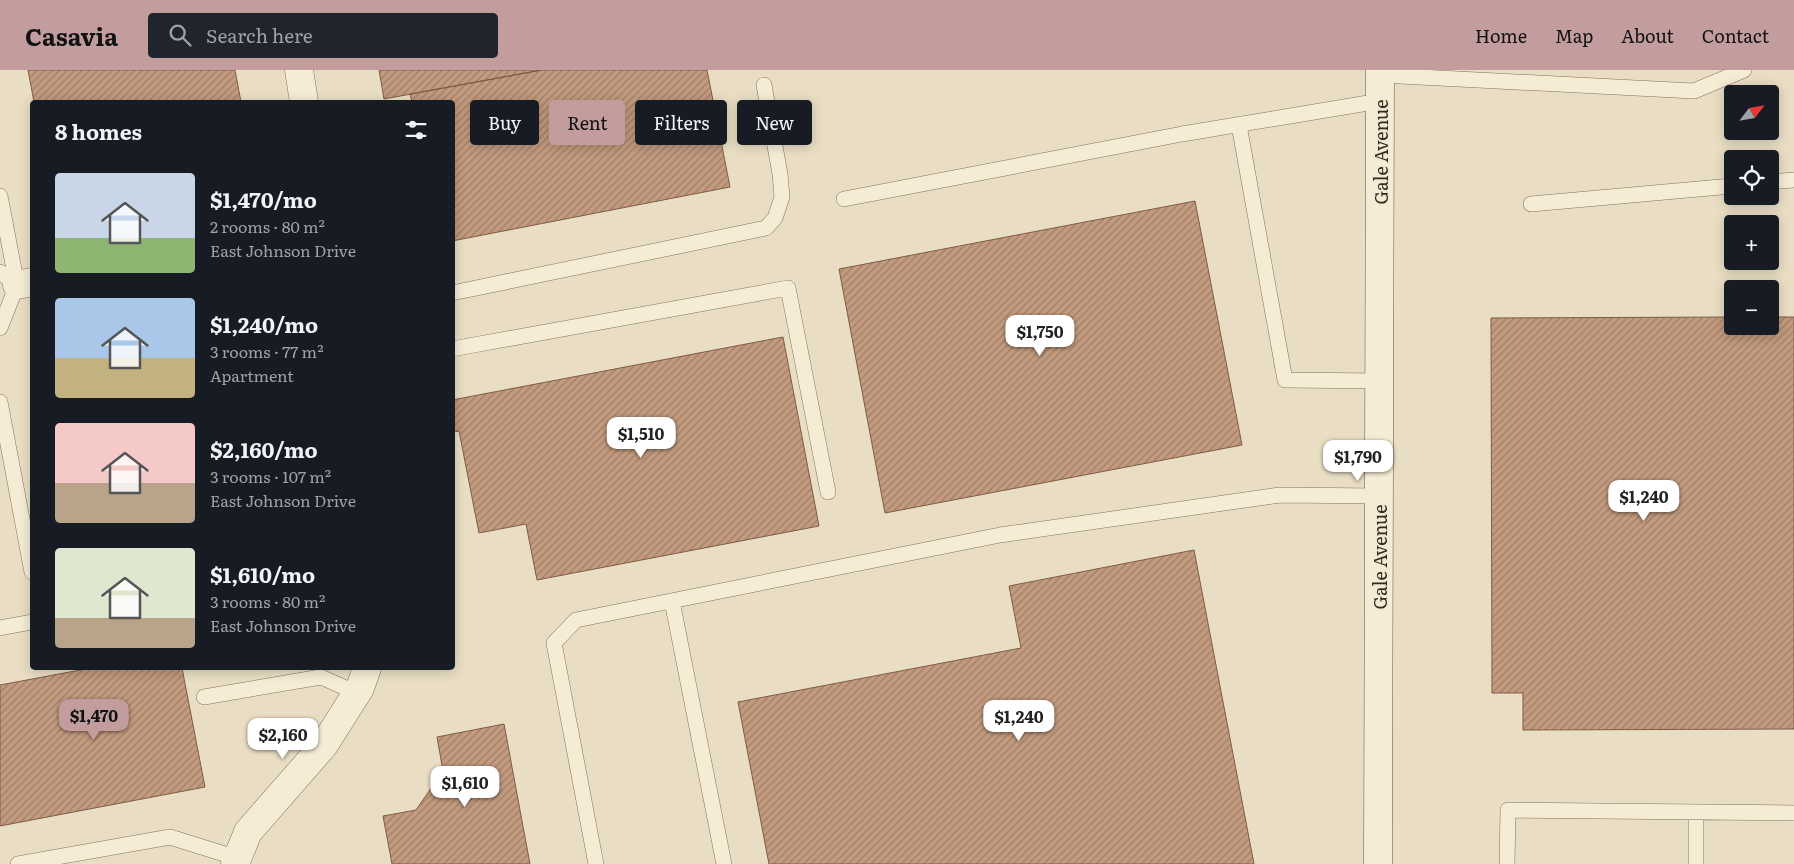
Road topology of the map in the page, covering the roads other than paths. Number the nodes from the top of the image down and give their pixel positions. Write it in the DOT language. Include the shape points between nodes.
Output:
graph roads {
  1 [pos="299,70"];
  2 [pos="1744,70"];
  3 [pos="1380,82"];
  4 [pos="764,85"];
  5 [pos="304,100"];
  6 [pos="1239,125"];
  7 [pos="1794,180"];
  8 [pos="1779,181"];
  9 [pos="1724,187"];
  10 [pos="0,196"];
  11 [pos="844,199"];
  12 [pos="1532,204"];
  13 [pos="16,280"];
  14 [pos="455,292"];
  15 [pos="0,328"];
  16 [pos="455,348"];
  17 [pos="1379,381"];
  18 [pos="0,402"];
  19 [pos="828,492"];
  20 [pos="1379,496"];
  21 [pos="30,561"];
  22 [pos="672,601"];
  23 [pos="30,622"];
  24 [pos="0,628"];
  25 [pos="367,670"];
  26 [pos="357,693"];
  27 [pos="204,698"];
  28 [pos="1696,812"];
  29 [pos="1794,813"];
  30 [pos="236,861"];
  31 [pos="18,864"];
  32 [pos="596,864"];
  33 [pos="724,864"];
  34 [pos="1378,864"];
  35 [pos="1507,864"];
  36 [pos="1696,864"];
  1 -- 5 [label="main road"];
  2 -- 3 [label="lane" via="1694,91"];
  3 -- 6 [label="lane"];
  3 -- 17 [label="main road, Gale Avenue"];
  4 -- 14 [label="lane" via="782,197 776,218 766,228"];
  6 -- 11 [label="lane"];
  6 -- 17 [label="lane" via="1285,380"];
  7 -- 8 [label="lane"];
  9 -- 12 [label="lane"];
  10 -- 13 [label="lane"];
  13 -- 15 [label="lane"];
  16 -- 19 [label="lane" via="788,288"];
  17 -- 20 [label="main road, Gale Avenue"];
  18 -- 21 [label="lane"];
  20 -- 22 [label="lane" via="1280,495 1000,535"];
  20 -- 34 [label="main road, Gale Avenue"];
  22 -- 32 [label="lane" via="576,620 554,643"];
  22 -- 33 [label="lane"];
  23 -- 24 [label="lane"];
  25 -- 26 [label="main road"];
  26 -- 27 [label="lane" via="321,677"];
  26 -- 30 [label="main road" via="324,745 248,832"];
  28 -- 29 [label="lane"];
  28 -- 35 [label="lane" via="1508,810"];
  28 -- 36 [label="lane"];
  30 -- 31 [label="lane" via="170,837"];
}
